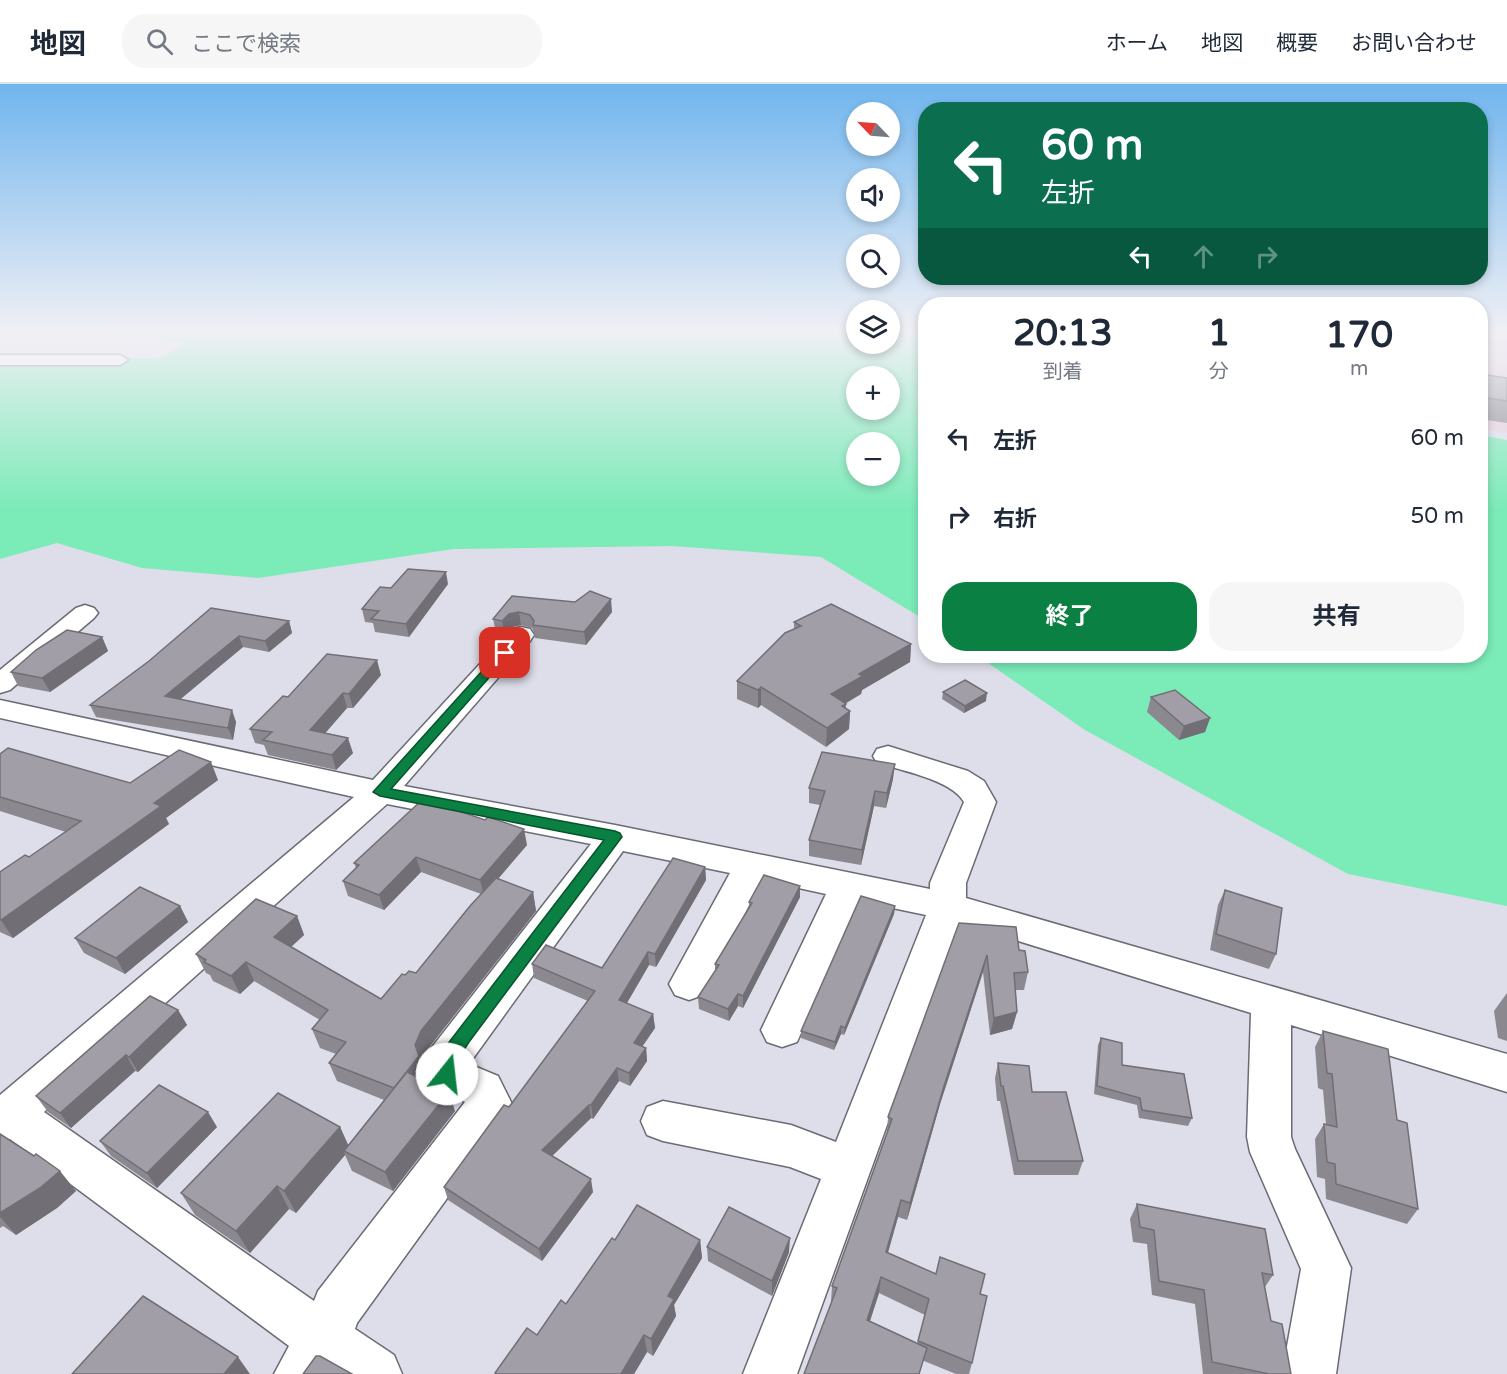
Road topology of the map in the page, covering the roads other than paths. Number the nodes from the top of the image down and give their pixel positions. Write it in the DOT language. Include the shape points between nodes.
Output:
graph roads {
  1 [pos="85,613"];
  2 [pos="521,635"];
  3 [pos="0,684"];
  4 [pos="0,709"];
  5 [pos="888,756"];
  6 [pos="380,792"];
  7 [pos="615,837"];
  8 [pos="752,866"];
  9 [pos="848,886"];
  10 [pos="948,906"];
  11 [pos="689,984"];
  12 [pos="1271,1002"];
  13 [pos="782,1030"];
  14 [pos="1507,1073"];
  15 [pos="5,1118"];
  16 [pos="663,1121"];
  17 [pos="848,1168"];
  18 [pos="313,1357"];
  19 [pos="375,1374"];
  20 [pos="770,1374"];
  21 [pos="1309,1374"];
  1 -- 3 [label="street"];
  2 -- 6 [label="street"];
  4 -- 6 [label="street"];
  5 -- 10 [label="street" via="957,778 973,789 980,802 948,883"];
  6 -- 7 [label="street"];
  6 -- 15 [label="street"];
  7 -- 8 [label="street"];
  7 -- 18 [label="street" via="444,1064 447,1074 483,1090 490,1104 336,1309"];
  8 -- 9 [label="street"];
  8 -- 11 [label="street"];
  9 -- 10 [label="street"];
  9 -- 13 [label="street"];
  10 -- 12 [label="street"];
  10 -- 17 [label="street"];
  12 -- 14 [label="street"];
  12 -- 21 [label="street" via="1269,1137 1326,1268"];
  15 -- 18 [label="street"];
  16 -- 17 [label="street" via="791,1146"];
  17 -- 20 [label="street"];
  18 -- 19 [label="street"];
}
